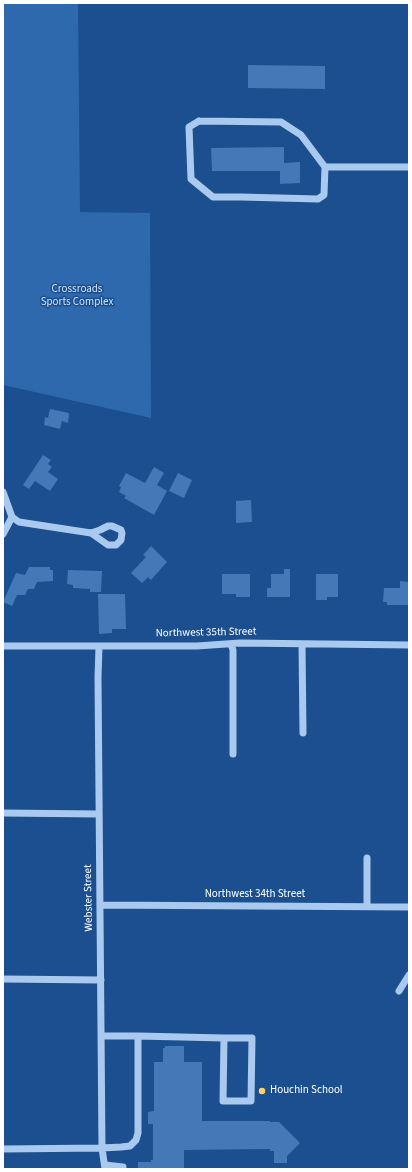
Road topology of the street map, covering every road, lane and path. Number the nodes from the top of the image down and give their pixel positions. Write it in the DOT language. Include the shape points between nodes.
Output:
graph roads {
  1 [pos="325,167"];
  2 [pos="409,167"];
  3 [pos="3,492"];
  4 [pos="12,517"];
  5 [pos="91,533"];
  6 [pos="3,534"];
  7 [pos="231,644"];
  8 [pos="302,644"];
  9 [pos="3,646"];
  10 [pos="409,646"];
  11 [pos="99,647"];
  12 [pos="303,733"];
  13 [pos="233,754"];
  14 [pos="3,813"];
  15 [pos="99,814"];
  16 [pos="367,858"];
  17 [pos="100,905"];
  18 [pos="367,906"];
  19 [pos="409,907"];
  20 [pos="409,974"];
  21 [pos="3,979"];
  22 [pos="101,980"];
  23 [pos="399,991"];
  24 [pos="101,1036"];
  25 [pos="138,1036"];
  26 [pos="224,1038"];
  27 [pos="102,1148"];
  28 [pos="3,1149"];
  29 [pos="105,1167"];
  30 [pos="123,1169"];
  1 -- 1 [label="street" via="301,135 281,122 199,121 189,127 191,179 213,197 318,199 324,195"];
  1 -- 2 [label="street"];
  3 -- 4 [label="street"];
  4 -- 5 [label="street" via="19,522"];
  4 -- 6 [label="street"];
  7 -- 8 [label="street, Northwest 35th Street"];
  7 -- 11 [label="street, Northwest 35th Street"];
  7 -- 13 [label="street"];
  8 -- 10 [label="street, Northwest 35th Street"];
  8 -- 12 [label="street"];
  9 -- 11 [label="street, Northwest 35th Street"];
  11 -- 15 [label="street, Webster Street"];
  14 -- 15 [label="street"];
  15 -- 17 [label="street, Webster Street"];
  16 -- 18 [label="street"];
  17 -- 18 [label="street, Northwest 34th Street"];
  17 -- 22 [label="street, Webster Street"];
  18 -- 19 [label="street, Northwest 34th Street"];
  20 -- 23 [label="street"];
  21 -- 22 [label="street"];
  22 -- 24 [label="street, Webster Street"];
  24 -- 25 [label="street"];
  24 -- 27 [label="street, Webster Street"];
  25 -- 26 [label="street"];
  25 -- 27 [label="street" via="136,1140 130,1146"];
  26 -- 26 [label="street" via="252,1038 251,1101 223,1100"];
  27 -- 28 [label="street"];
  27 -- 29 [label="street, Webster Street"];
  29 -- 30 [label="street" via="123,1166"];
}
